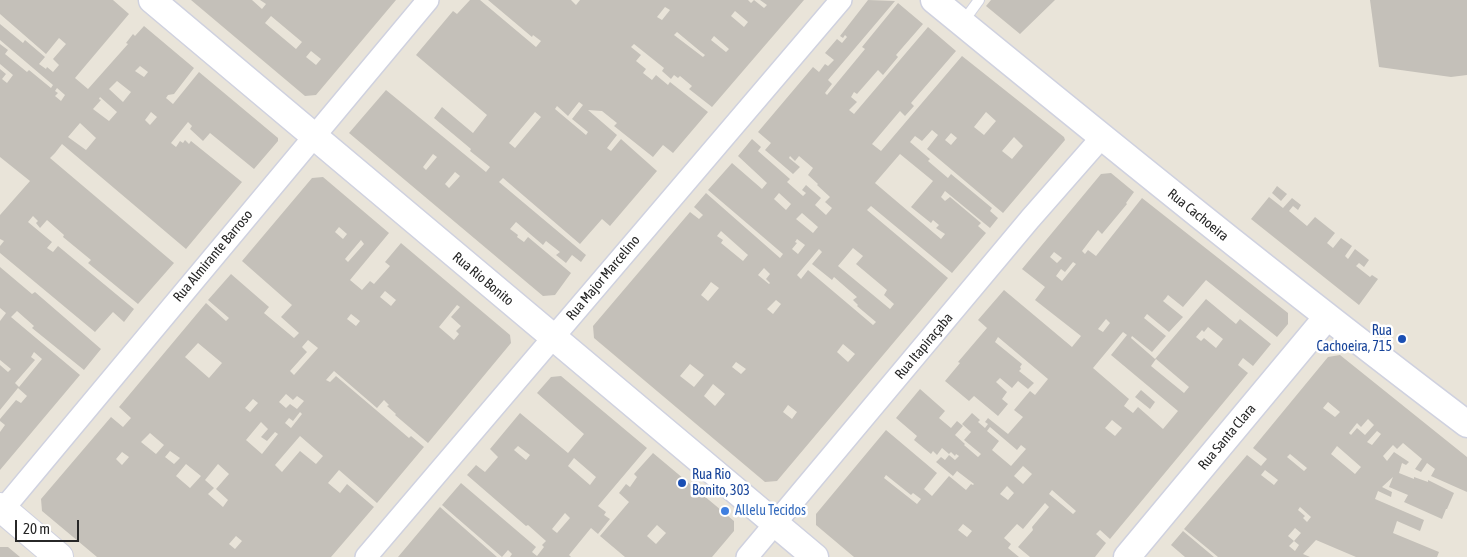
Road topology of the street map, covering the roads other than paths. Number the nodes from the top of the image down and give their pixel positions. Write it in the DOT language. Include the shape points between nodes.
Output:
graph roads {
  1 [pos="152,0"];
  2 [pos="428,0"];
  3 [pos="841,0"];
  4 [pos="934,0"];
  5 [pos="980,0"];
  6 [pos="962,23"];
  7 [pos="313,136"];
  8 [pos="1102,137"];
  9 [pos="1328,317"];
  10 [pos="552,337"];
  11 [pos="1467,424"];
  12 [pos="1,510"];
  13 [pos="775,524"];
  14 [pos="59,557"];
  15 [pos="366,557"];
  16 [pos="747,557"];
  17 [pos="815,557"];
  18 [pos="1127,557"];
  1 -- 7 [label="street, Rua Rio Bonito"];
  2 -- 7 [label="street, Rua Almirante Barroso"];
  3 -- 10 [label="street, Rua Major Marcelino"];
  4 -- 6 [label="street, Rua Cachoeira"];
  5 -- 6 [label="lane"];
  6 -- 8 [label="street, Rua Cachoeira"];
  7 -- 10 [label="street, Rua Rio Bonito"];
  7 -- 12 [label="street, Rua Almirante Barroso"];
  8 -- 9 [label="street, Rua Cachoeira"];
  8 -- 13 [label="street, Rua Itapiraçaba"];
  9 -- 11 [label="street, Rua Cachoeira"];
  9 -- 18 [label="street, Rua Santa Clara"];
  10 -- 13 [label="street, Rua Rio Bonito"];
  10 -- 15 [label="street, Rua Major Marcelino"];
  12 -- 14 [label="main road"];
  13 -- 16 [label="street, Rua Itapiraçaba"];
  13 -- 17 [label="street, Rua Rio Bonito"];
}
